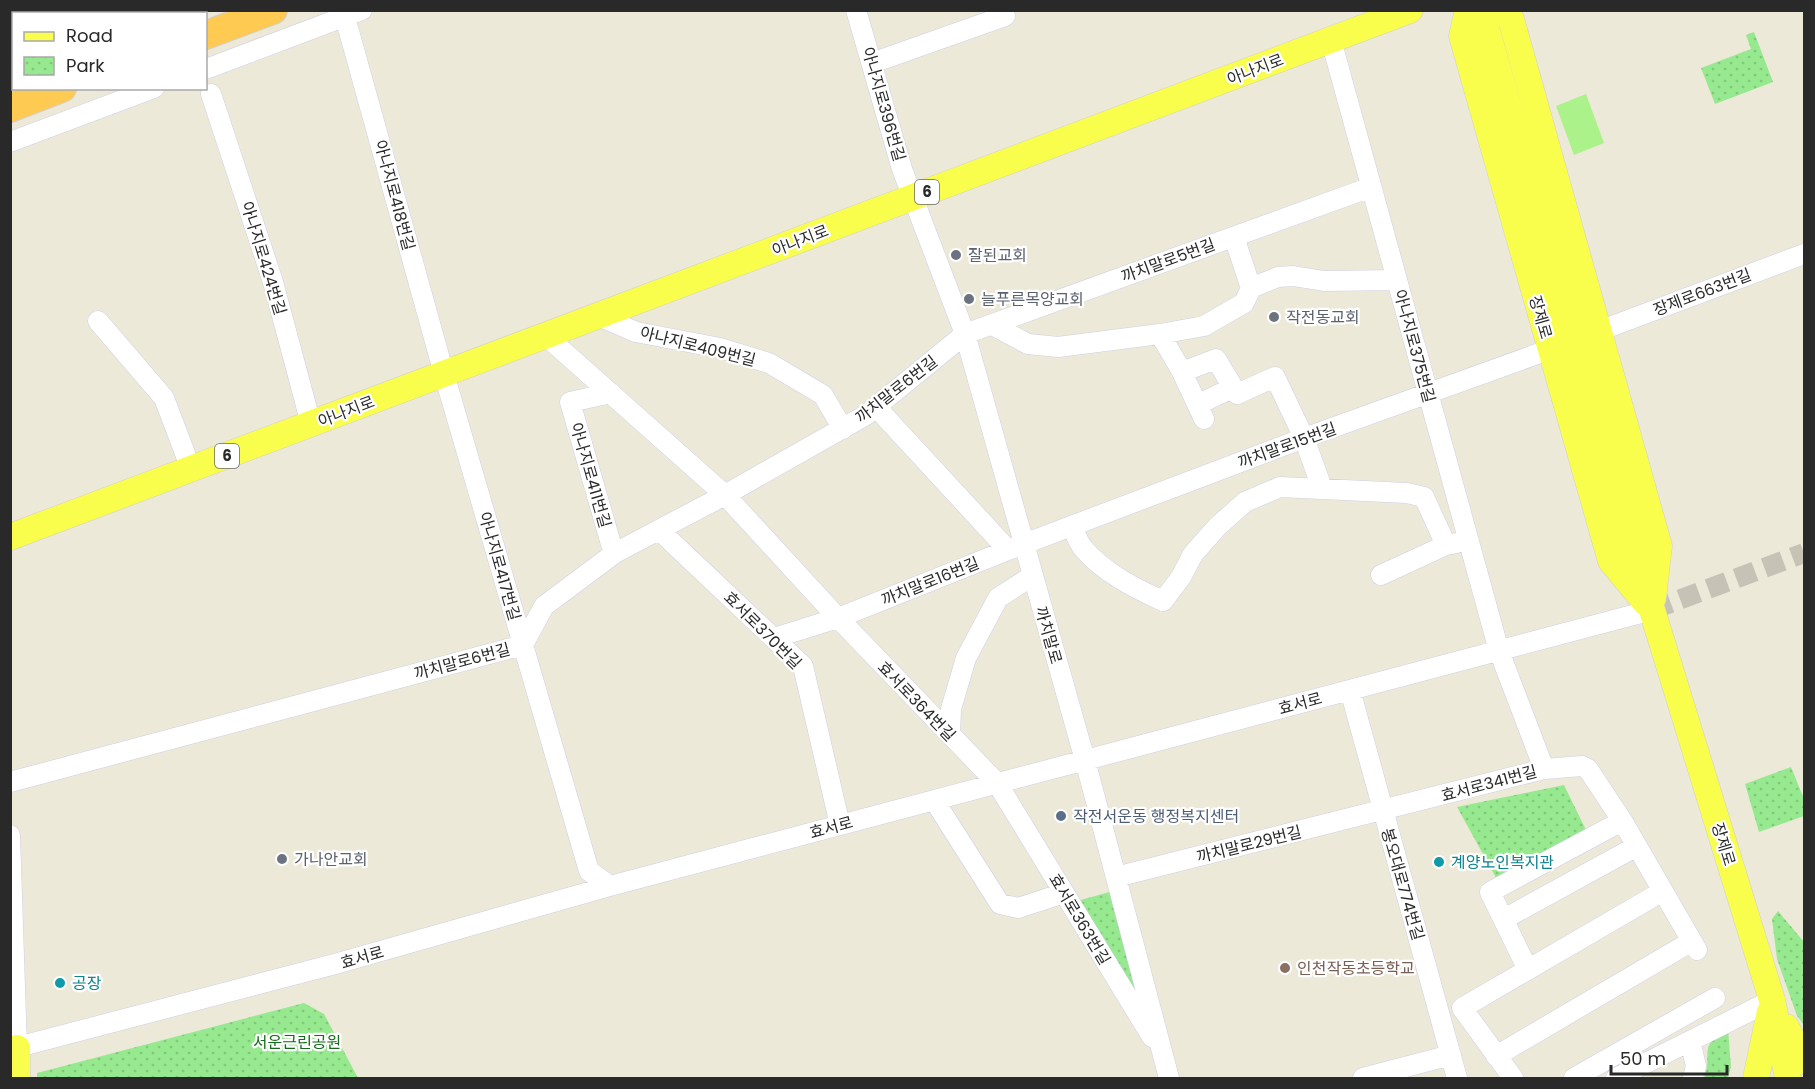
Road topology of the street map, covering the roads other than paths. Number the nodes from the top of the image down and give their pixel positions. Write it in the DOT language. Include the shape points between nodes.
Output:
graph roads {
  1 [pos="273,10"];
  2 [pos="856,10"];
  3 [pos="1410,10"];
  4 [pos="1468,10"];
  5 [pos="1481,10"];
  6 [pos="1502,10"];
  7 [pos="354,14"];
  8 [pos="1005,16"];
  9 [pos="1375,17"];
  10 [pos="207,35"];
  11 [pos="1331,40"];
  12 [pos="872,63"];
  13 [pos="207,69"];
  14 [pos="57,90"];
  15 [pos="149,90"];
  16 [pos="211,94"];
  17 [pos="10,108"];
  18 [pos="10,142"];
  19 [pos="1371,187"];
  20 [pos="914,197"];
  21 [pos="1234,237"];
  22 [pos="1804,254"];
  23 [pos="1397,280"];
  24 [pos="1251,288"];
  25 [pos="599,316"];
  26 [pos="98,321"];
  27 [pos="992,325"];
  28 [pos="1599,331"];
  29 [pos="965,334"];
  30 [pos="1160,334"];
  31 [pos="546,336"];
  32 [pos="1551,349"];
  33 [pos="1182,372"];
  34 [pos="444,374"];
  35 [pos="1232,388"];
  36 [pos="610,393"];
  37 [pos="1428,394"];
  38 [pos="876,407"];
  39 [pos="311,424"];
  40 [pos="843,429"];
  41 [pos="1304,438"];
  42 [pos="191,469"];
  43 [pos="1322,488"];
  44 [pos="725,495"];
  45 [pos="1072,526"];
  46 [pos="659,530"];
  47 [pos="10,537"];
  48 [pos="1469,540"];
  49 [pos="1446,545"];
  50 [pos="1016,547"];
  51 [pos="615,553"];
  52 [pos="1381,575"];
  53 [pos="1032,576"];
  54 [pos="1652,610"];
  55 [pos="838,618"];
  56 [pos="774,638"];
  57 [pos="523,645"];
  58 [pos="1499,651"];
  59 [pos="1350,690"];
  60 [pos="950,734"];
  61 [pos="1084,760"];
  62 [pos="1544,769"];
  63 [pos="10,782"];
  64 [pos="997,783"];
  65 [pos="933,800"];
  66 [pos="1382,810"];
  67 [pos="1622,821"];
  68 [pos="840,825"];
  69 [pos="10,835"];
  70 [pos="1637,846"];
  71 [pos="1116,877"];
  72 [pos="610,886"];
  73 [pos="1663,891"];
  74 [pos="1064,893"];
  75 [pos="1504,919"];
  76 [pos="1528,970"];
  77 [pos="1715,998"];
  78 [pos="1772,1000"];
  79 [pos="1690,1041"];
  80 [pos="14,1049"];
  81 [pos="1162,1055"];
  82 [pos="1450,1055"];
  83 [pos="1496,1056"];
  84 [pos="1804,1061"];
  85 [pos="18,1078"];
  86 [pos="1169,1078"];
  87 [pos="1363,1078"];
  88 [pos="1457,1078"];
  89 [pos="1512,1078"];
  90 [pos="1574,1078"];
  91 [pos="1616,1078"];
  92 [pos="1693,1078"];
  93 [pos="1756,1078"];
  94 [pos="1788,1078"];
  1 -- 10 [label="highway"];
  2 -- 12 [label="street, 아나지로396번길"];
  3 -- 9 [label="main road, 아나지로 / 6"];
  4 -- 32 [label="main road, 장제로" via="1462,36"];
  5 -- 54 [label="main road, 장제로"];
  6 -- 28 [label="main road, 장제로" via="1511,19"];
  7 -- 13 [label="street"];
  7 -- 34 [label="street, 아나지로418번길"];
  8 -- 12 [label="street"];
  9 -- 11 [label="main road, 아나지로 / 6"];
  11 -- 19 [label="street, 아나지로375번길"];
  11 -- 20 [label="main road, 아나지로 / 6"];
  12 -- 20 [label="street, 아나지로396번길" via="902,169"];
  14 -- 17 [label="highway"];
  15 -- 18 [label="street"];
  16 -- 39 [label="street, 아나지로424번길" via="273,282"];
  19 -- 21 [label="street, 까치말로5번길"];
  19 -- 23 [label="street, 아나지로375번길"];
  20 -- 25 [label="main road, 아나지로 / 6"];
  20 -- 29 [label="street, 까치말로"];
  21 -- 24 [label="street"];
  21 -- 27 [label="street, 까치말로5번길"];
  22 -- 28 [label="street, 장제로663번길"];
  23 -- 24 [label="street" via="1324,281 1293,276 1278,277"];
  23 -- 37 [label="street, 아나지로375번길"];
  24 -- 30 [label="street" via="1244,303 1204,326"];
  25 -- 31 [label="main road, 아나지로 / 6"];
  25 -- 40 [label="street, 아나지로409번길" via="636,332 720,348 770,363 823,395"];
  26 -- 42 [label="street" via="164,398"];
  27 -- 29 [label="street, 까치말로5번길"];
  27 -- 30 [label="street" via="1028,344 1058,347"];
  28 -- 54 [label="main road, 장제로" via="1659,546"];
  29 -- 38 [label="street, 까치말로6번길"];
  29 -- 50 [label="street, 까치말로"];
  30 -- 33 [label="street"];
  31 -- 34 [label="main road, 아나지로 / 6"];
  31 -- 36 [label="street"];
  32 -- 37 [label="street, 까치말로15번길"];
  32 -- 54 [label="main road, 장제로" via="1611,561"];
  33 -- 35 [label="street" via="1216,359"];
  33 -- 35 [label="street" via="1201,411"];
  34 -- 39 [label="main road, 아나지로 / 6"];
  34 -- 57 [label="street, 아나지로417번길"];
  35 -- 41 [label="street" via="1237,394 1275,377"];
  36 -- 44 [label="street"];
  36 -- 51 [label="street, 아나지로411번길" via="570,402"];
  37 -- 41 [label="street, 까치말로15번길"];
  37 -- 48 [label="street, 아나지로375번길"];
  38 -- 40 [label="street, 까치말로6번길"];
  38 -- 50 [label="street"];
  39 -- 42 [label="main road, 아나지로 / 6"];
  40 -- 44 [label="street, 까치말로6번길"];
  41 -- 43 [label="street"];
  41 -- 45 [label="street, 까치말로15번길"];
  42 -- 47 [label="main road, 아나지로 / 6"];
  43 -- 45 [label="street" via="1280,487 1245,502 1193,554 1163,601 1112,574 1081,547"];
  43 -- 49 [label="street" via="1424,497"];
  44 -- 46 [label="street, 까치말로6번길"];
  44 -- 55 [label="street, 효서로364번길"];
  45 -- 50 [label="street, 까치말로15번길"];
  46 -- 51 [label="street, 까치말로6번길"];
  46 -- 56 [label="street, 효서로370번길"];
  48 -- 49 [label="street"];
  48 -- 58 [label="street, 아나지로375번길"];
  49 -- 52 [label="street"];
  50 -- 53 [label="street, 까치말로"];
  50 -- 55 [label="street, 까치말로16번길"];
  51 -- 57 [label="street, 까치말로6번길" via="544,606"];
  53 -- 60 [label="street" via="998,598 966,658 951,709"];
  53 -- 61 [label="street, 까치말로"];
  54 -- 58 [label="street, 효서로"];
  54 -- 78 [label="main road, 장제로"];
  55 -- 56 [label="street, 까치말로16번길"];
  55 -- 60 [label="street, 효서로364번길"];
  56 -- 68 [label="street, 효서로370번길" via="803,666"];
  57 -- 63 [label="street, 까치말로6번길"];
  57 -- 72 [label="street, 아나지로417번길" via="589,871"];
  58 -- 59 [label="street, 효서로"];
  58 -- 62 [label="street, 효서로341번길"];
  59 -- 61 [label="street, 효서로"];
  59 -- 66 [label="street, 봉오대로774번길"];
  60 -- 64 [label="street, 효서로364번길"];
  61 -- 64 [label="street, 효서로"];
  61 -- 71 [label="street, 까치말로"];
  62 -- 66 [label="street, 효서로341번길"];
  62 -- 67 [label="street" via="1588,769"];
  64 -- 65 [label="street, 효서로"];
  64 -- 74 [label="street, 효서로363번길"];
  65 -- 68 [label="street, 효서로"];
  65 -- 74 [label="street" via="1000,904 1018,908"];
  66 -- 71 [label="street, 까치말로29번길"];
  66 -- 82 [label="street, 봉오대로774번길"];
  67 -- 70 [label="street"];
  67 -- 75 [label="street" via="1490,892"];
  68 -- 72 [label="street, 효서로"];
  69 -- 80 [label="street"];
  70 -- 73 [label="street"];
  70 -- 75 [label="street"];
  71 -- 81 [label="street, 까치말로"];
  72 -- 80 [label="street, 효서로"];
  73 -- 76 [label="street"];
  73 -- 83 [label="street" via="1695,946"];
  74 -- 81 [label="street, 효서로363번길"];
  75 -- 76 [label="street"];
  76 -- 83 [label="street" via="1462,1008"];
  77 -- 90 [label="street"];
  78 -- 79 [label="street"];
  78 -- 84 [label="main road"];
  78 -- 93 [label="main road"];
  78 -- 94 [label="main road, 장제로"];
  79 -- 91 [label="street"];
  79 -- 92 [label="street" via="1696,1066"];
  80 -- 85 [label="main road"];
  81 -- 86 [label="street, 까치말로"];
  82 -- 87 [label="street"];
  82 -- 88 [label="street, 봉오대로774번길"];
  83 -- 89 [label="street"];
}
